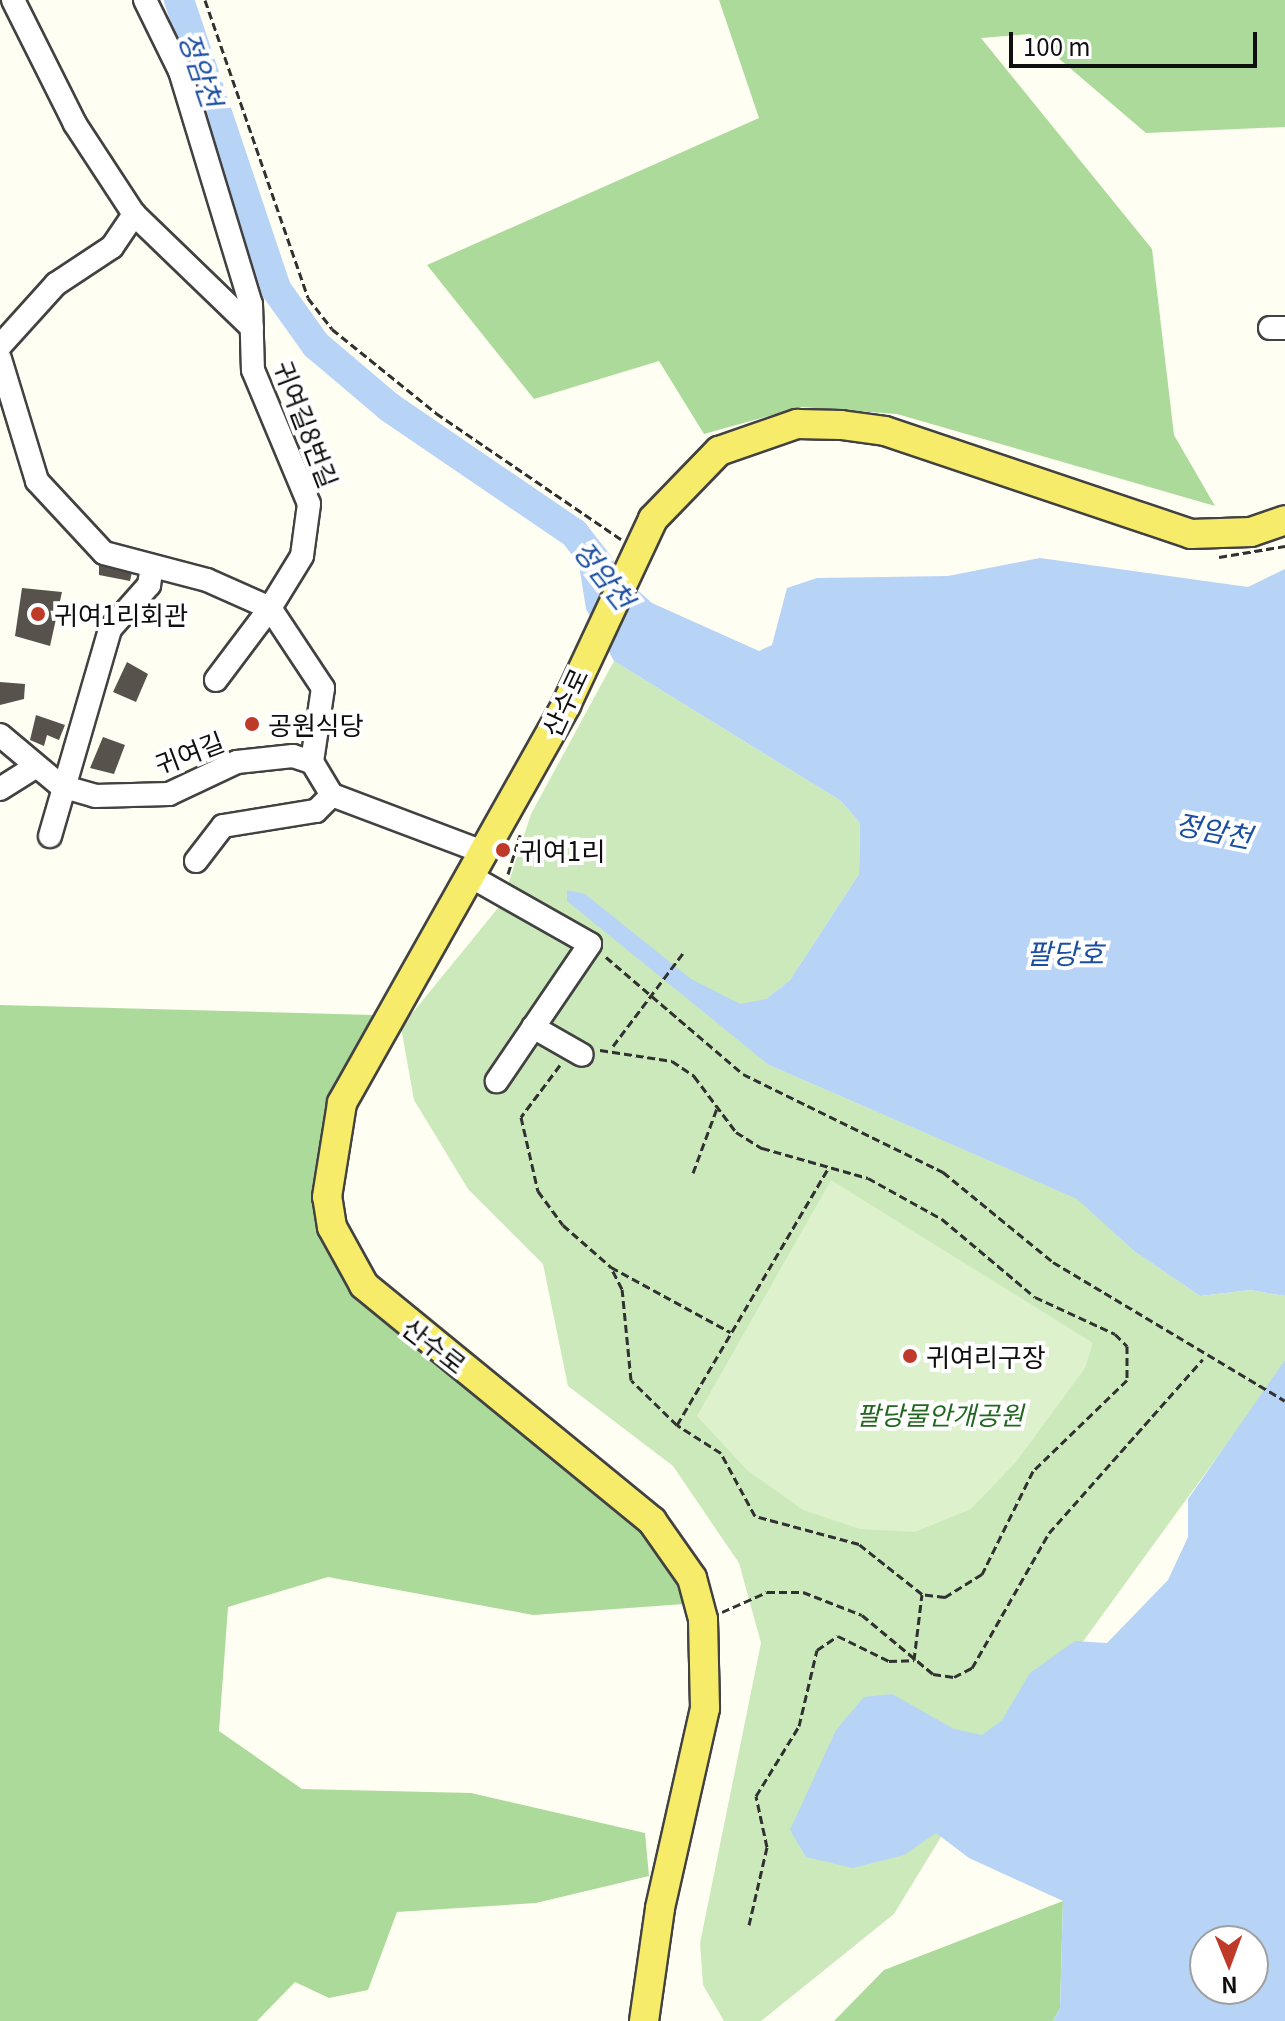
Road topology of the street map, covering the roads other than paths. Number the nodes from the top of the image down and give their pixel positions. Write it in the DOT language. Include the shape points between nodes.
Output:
graph roads {
  1 [pos="13,0"];
  2 [pos="145,0"];
  3 [pos="134,214"];
  4 [pos="252,328"];
  5 [pos="0,346"];
  6 [pos="0,359"];
  7 [pos="1285,520"];
  8 [pos="152,567"];
  9 [pos="270,608"];
  10 [pos="216,680"];
  11 [pos="0,735"];
  12 [pos="312,762"];
  13 [pos="35,767"];
  14 [pos="61,786"];
  15 [pos="0,789"];
  16 [pos="332,795"];
  17 [pos="50,836"];
  18 [pos="196,861"];
  19 [pos="477,864"];
  20 [pos="533,1027"];
  21 [pos="582,1055"];
  22 [pos="497,1081"];
  23 [pos="644,2021"];
  1 -- 3 [label="street" via="75,124"];
  2 -- 4 [label="street, 귀여길8번길" via="180,71"];
  3 -- 4 [label="street"];
  3 -- 5 [label="street" via="112,247 56,284"];
  4 -- 9 [label="street, 귀여길8번길" via="253,370 309,504 302,556"];
  6 -- 8 [label="street" via="37,481 104,553"];
  7 -- 19 [label="main road, 산수로" via="1251,532 1191,534 885,431 797,424 719,451 670,496 587,651 566,705"];
  8 -- 9 [label="street" via="207,580"];
  8 -- 14 [label="street" via="149,585 110,629"];
  9 -- 10 [label="street, 귀여길8번길"];
  9 -- 12 [label="street" via="323,688 321,744"];
  11 -- 13 [label="street, 귀여길"];
  12 -- 14 [label="street, 귀여길" via="268,755 169,794 136,798"];
  12 -- 16 [label="street"];
  13 -- 14 [label="street, 귀여길"];
  13 -- 15 [label="street"];
  14 -- 17 [label="street"];
  16 -- 18 [label="street" via="316,811 223,826"];
  16 -- 19 [label="street"];
  19 -- 20 [label="street" via="590,944"];
  19 -- 23 [label="main road, 산수로" via="342,1103 327,1166 332,1227 346,1260 382,1302 652,1521 692,1578 703,1619 705,1708 660,1908"];
  20 -- 21 [label="street"];
  20 -- 22 [label="street"];
}
